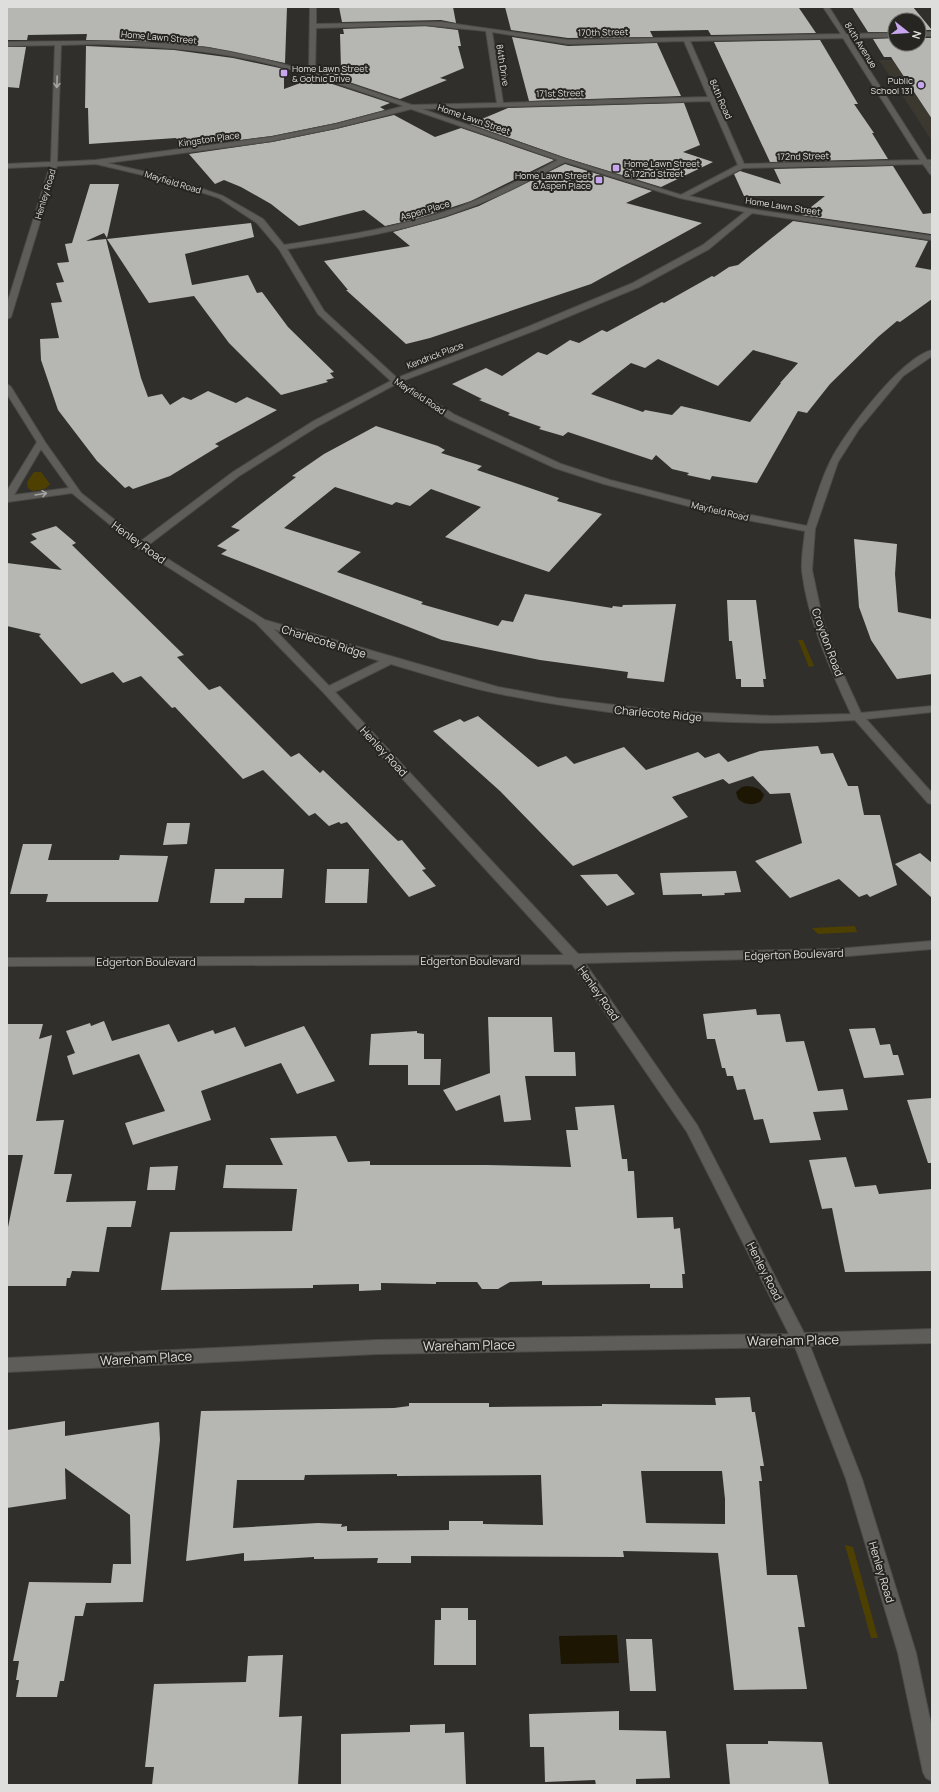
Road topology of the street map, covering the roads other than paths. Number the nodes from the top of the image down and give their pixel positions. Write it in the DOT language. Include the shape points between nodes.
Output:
graph roads {
  1 [pos="313,7"];
  2 [pos="826,7"];
  3 [pos="313,26"];
  4 [pos="489,30"];
  5 [pos="887,35"];
  6 [pos="844,36"];
  7 [pos="686,39"];
  8 [pos="58,43"];
  9 [pos="7,44"];
  10 [pos="312,74"];
  11 [pos="711,98"];
  12 [pos="500,104"];
  13 [pos="409,106"];
  14 [pos="564,160"];
  15 [pos="96,162"];
  16 [pos="928,162"];
  17 [pos="54,163"];
  18 [pos="7,166"];
  19 [pos="742,166"];
  20 [pos="932,173"];
  21 [pos="682,197"];
  22 [pos="751,211"];
  23 [pos="932,238"];
  24 [pos="282,248"];
  25 [pos="7,317"];
  26 [pos="932,352"];
  27 [pos="396,381"];
  28 [pos="7,387"];
  29 [pos="41,442"];
  30 [pos="74,490"];
  31 [pos="7,499"];
  32 [pos="810,529"];
  33 [pos="141,546"];
  34 [pos="260,621"];
  35 [pos="389,661"];
  36 [pos="328,691"];
  37 [pos="932,709"];
  38 [pos="858,716"];
  39 [pos="932,800"];
  40 [pos="932,945"];
  41 [pos="575,959"];
  42 [pos="7,962"];
  43 [pos="932,1336"];
  44 [pos="800,1340"];
  45 [pos="7,1365"];
  46 [pos="932,1772"];
  1 -- 3 [label="street"];
  2 -- 6 [label="street, 84th Avenue"];
  3 -- 4 [label="street, 170th Street" via="440,24"];
  3 -- 10 [label="street"];
  4 -- 7 [label="street, 170th Street" via="568,42"];
  4 -- 12 [label="street, 84th Drive"];
  5 -- 6 [label="street, 170th Street"];
  6 -- 7 [label="street, 170th Street"];
  6 -- 16 [label="street, 84th Avenue"];
  7 -- 11 [label="street, 84th Road"];
  8 -- 9 [label="street, Home Lawn Street"];
  8 -- 10 [label="street, Home Lawn Street" via="124,43 186,48 253,58"];
  8 -- 17 [label="street, Henley Road, one-way"];
  10 -- 13 [label="street, Home Lawn Street"];
  11 -- 12 [label="street, 171st Street"];
  11 -- 19 [label="street, 84th Road"];
  12 -- 13 [label="street, 171st Street"];
  13 -- 14 [label="street, Home Lawn Street"];
  13 -- 15 [label="street, Kingston Place" via="272,140"];
  14 -- 21 [label="street, Home Lawn Street"];
  14 -- 24 [label="street, Aspen Place" via="504,190 449,213 374,234"];
  15 -- 17 [label="street, Kingston Place"];
  15 -- 24 [label="street, Mayfield Road" via="166,178 221,197 260,221"];
  16 -- 19 [label="street, 172nd Street"];
  16 -- 20 [label="street, 84th Avenue"];
  17 -- 18 [label="street, Kingston Place"];
  17 -- 25 [label="street, Henley Road"];
  19 -- 21 [label="street, 172nd Street"];
  21 -- 22 [label="street, Home Lawn Street"];
  22 -- 23 [label="street, Home Lawn Street"];
  22 -- 27 [label="street, Kendrick Place" via="706,247 636,285"];
  24 -- 27 [label="street, Mayfield Road" via="321,312"];
  26 -- 32 [label="street, Croydon Road" via="900,374 855,428 834,462"];
  27 -- 32 [label="street, Mayfield Road" via="452,417 558,466 607,482 729,514"];
  27 -- 33 [label="street, Kendrick Place" via="315,424 236,474"];
  28 -- 29 [label="street, Henley Road"];
  29 -- 30 [label="street, Henley Road"];
  29 -- 31 [label="street"];
  31 -- 30 [label="street, one-way"];
  30 -- 33 [label="street, Henley Road"];
  32 -- 38 [label="street, Croydon Road" via="807,570 817,617 833,663"];
  33 -- 34 [label="street, Henley Road"];
  34 -- 35 [label="street, Charlecote Ridge"];
  34 -- 36 [label="street, Henley Road"];
  35 -- 36 [label="street, Charlecote Ridge"];
  35 -- 38 [label="street, Charlecote Ridge" via="505,692 636,713 752,719"];
  36 -- 41 [label="street, Henley Road"];
  37 -- 38 [label="street, Charlecote Ridge"];
  38 -- 39 [label="street, Croydon Road"];
  40 -- 41 [label="street, Edgerton Boulevard" via="836,953"];
  41 -- 42 [label="street, Edgerton Boulevard"];
  41 -- 44 [label="street, Henley Road" via="692,1128"];
  43 -- 44 [label="street, Wareham Place"];
  44 -- 45 [label="street, Wareham Place" via="377,1347"];
  44 -- 46 [label="street, Henley Road" via="854,1479 907,1653"];
}
